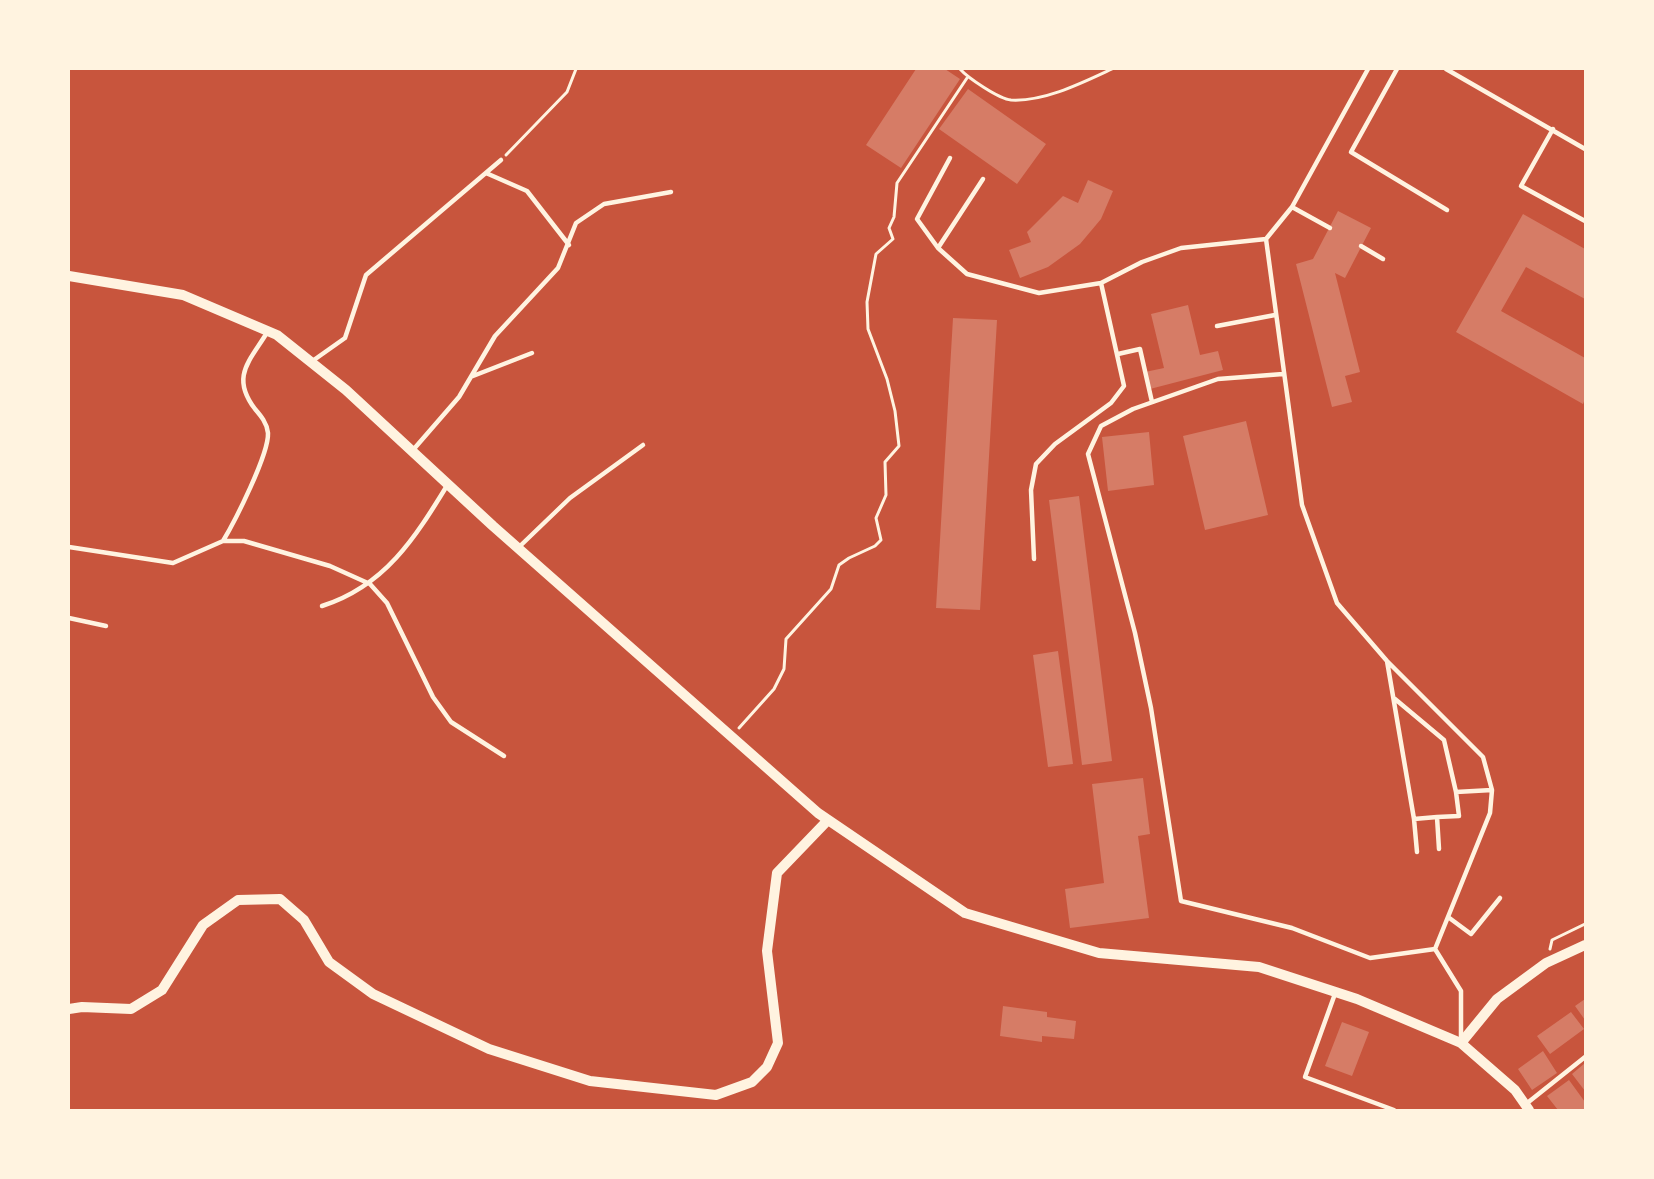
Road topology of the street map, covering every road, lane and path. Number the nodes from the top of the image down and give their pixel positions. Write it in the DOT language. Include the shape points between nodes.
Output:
graph roads {
  1 [pos="576,69"];
  2 [pos="960,69"];
  3 [pos="1112,69"];
  4 [pos="1368,69"];
  5 [pos="1397,69"];
  6 [pos="1446,69"];
  7 [pos="968,78"];
  8 [pos="1553,129"];
  9 [pos="1585,149"];
  10 [pos="950,158"];
  11 [pos="501,160"];
  12 [pos="486,173"];
  13 [pos="984,179"];
  14 [pos="671,192"];
  15 [pos="1292,207"];
  16 [pos="1447,210"];
  17 [pos="1585,221"];
  18 [pos="1330,228"];
  19 [pos="1266,239"];
  20 [pos="569,245"];
  21 [pos="1361,246"];
  22 [pos="938,248"];
  23 [pos="1383,259"];
  24 [pos="69,276"];
  25 [pos="1101,283"];
  26 [pos="1275,315"];
  27 [pos="1216,326"];
  28 [pos="268,331"];
  29 [pos="532,353"];
  30 [pos="1118,354"];
  31 [pos="311,362"];
  32 [pos="1283,374"];
  33 [pos="472,376"];
  34 [pos="1152,402"];
  35 [pos="643,445"];
  36 [pos="412,451"];
  37 [pos="448,484"];
  38 [pos="223,541"];
  39 [pos="69,547"];
  40 [pos="518,548"];
  41 [pos="1034,559"];
  42 [pos="370,584"];
  43 [pos="322,606"];
  44 [pos="69,618"];
  45 [pos="106,626"];
  46 [pos="1387,661"];
  47 [pos="1395,698"];
  48 [pos="731,737"];
  49 [pos="504,756"];
  50 [pos="1492,790"];
  51 [pos="1456,792"];
  52 [pos="1437,817"];
  53 [pos="1414,819"];
  54 [pos="827,820"];
  55 [pos="1439,849"];
  56 [pos="1417,852"];
  57 [pos="1500,898"];
  58 [pos="1448,917"];
  59 [pos="1585,924"];
  60 [pos="1585,945"];
  61 [pos="1435,949"];
  62 [pos="1546,963"];
  63 [pos="1336,992"];
  64 [pos="69,1009"];
  65 [pos="1461,1042"];
  66 [pos="1585,1057"];
  67 [pos="1527,1107"];
  68 [pos="1394,1110"];
  1 -- 11 [label="path" via="567,93"];
  2 -- 7 [label="path"];
  3 -- 7 [label="path" via="1067,90 1009,100"];
  4 -- 15 [label="lane"];
  5 -- 16 [label="lane" via="1351,152"];
  6 -- 8 [label="lane"];
  7 -- 48 [label="path" via="897,183 889,228 893,239 876,254 869,289 868,329 887,379 899,446 885,462 886,495 876,518 880,540 839,565 831,589 786,639 784,669 774,689"];
  8 -- 9 [label="lane"];
  8 -- 17 [label="lane" via="1521,186"];
  10 -- 22 [label="lane" via="917,219"];
  11 -- 12 [label="lane"];
  12 -- 20 [label="lane" via="527,191"];
  12 -- 31 [label="lane" via="366,275 345,338"];
  13 -- 22 [label="lane"];
  14 -- 20 [label="lane" via="604,204 576,223"];
  15 -- 18 [label="lane"];
  15 -- 19 [label="lane"];
  19 -- 25 [label="lane" via="1181,248"];
  19 -- 26 [label="lane"];
  20 -- 33 [label="lane" via="558,268 495,336"];
  21 -- 23 [label="lane"];
  22 -- 25 [label="lane" via="967,274 1039,293"];
  24 -- 28 [label="street" via="183,295"];
  25 -- 30 [label="lane"];
  26 -- 27 [label="lane"];
  26 -- 32 [label="lane"];
  28 -- 31 [label="street"];
  28 -- 38 [label="lane" via="244,371 242,385 246,397 265,421 266,448"];
  29 -- 33 [label="lane"];
  30 -- 34 [label="lane" via="1140,349"];
  30 -- 41 [label="lane" via="1124,386 1111,403 1055,444 1036,464 1031,490"];
  31 -- 36 [label="street"];
  32 -- 34 [label="lane" via="1218,379"];
  32 -- 46 [label="lane" via="1302,505 1337,603"];
  33 -- 36 [label="lane"];
  34 -- 61 [label="lane" via="1101,426 1088,454 1151,708 1181,901 1292,928 1370,957"];
  35 -- 40 [label="lane" via="570,498"];
  36 -- 37 [label="street"];
  37 -- 40 [label="street"];
  37 -- 42 [label="lane" via="411,540"];
  38 -- 39 [label="lane" via="173,563"];
  38 -- 42 [label="lane" via="244,541 330,566"];
  40 -- 48 [label="street"];
  42 -- 43 [label="lane"];
  42 -- 49 [label="lane" via="387,603 433,697 451,722"];
  44 -- 45 [label="lane"];
  46 -- 47 [label="lane"];
  46 -- 50 [label="lane" via="1483,757"];
  47 -- 51 [label="lane" via="1444,740"];
  47 -- 53 [label="lane"];
  48 -- 54 [label="street"];
  50 -- 51 [label="lane"];
  50 -- 58 [label="lane" via="1490,813"];
  51 -- 52 [label="lane" via="1459,816"];
  52 -- 53 [label="lane"];
  52 -- 55 [label="lane"];
  53 -- 56 [label="lane"];
  54 -- 63 [label="street" via="965,913 1099,953 1259,967"];
  54 -- 64 [label="street" via="777,873 766,951 778,1043 767,1067 752,1082 717,1095 590,1081 489,1049 373,994 329,963 304,920 280,899 238,900 203,925 162,990 131,1009"];
  57 -- 58 [label="lane" via="1471,934"];
  58 -- 61 [label="lane"];
  59 -- 62 [label="path" via="1552,940"];
  60 -- 62 [label="street"];
  61 -- 65 [label="lane" via="1461,991"];
  62 -- 65 [label="street" via="1497,999"];
  63 -- 65 [label="street"];
  63 -- 68 [label="lane" via="1305,1077"];
  65 -- 67 [label="street" via="1515,1090"];
  66 -- 67 [label="lane"];
}
